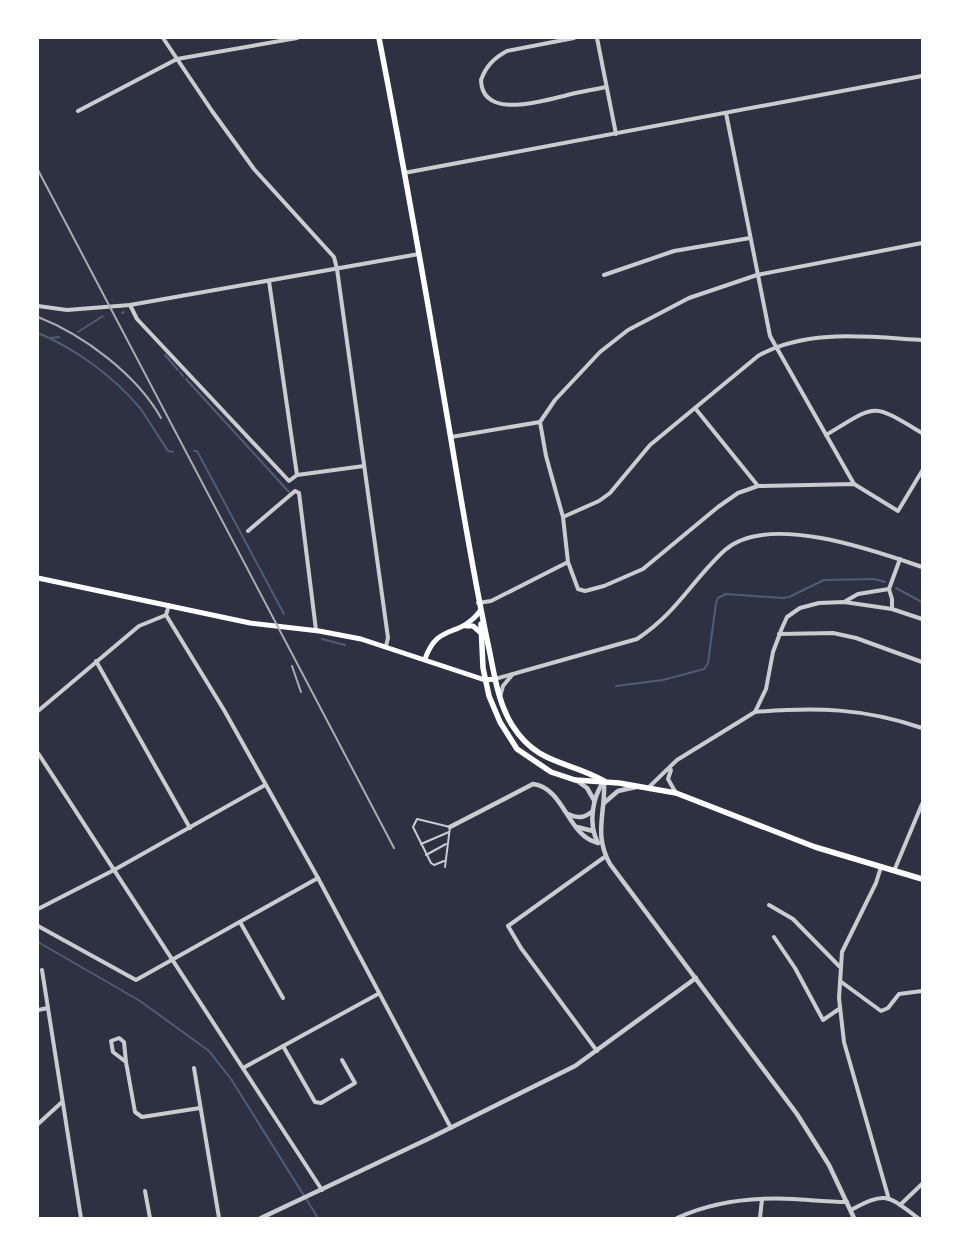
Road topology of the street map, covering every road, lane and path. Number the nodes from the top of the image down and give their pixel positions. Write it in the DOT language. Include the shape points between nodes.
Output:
graph roads {
  1 [pos="163,38"];
  2 [pos="297,38"];
  3 [pos="379,38"];
  4 [pos="574,38"];
  5 [pos="597,38"];
  6 [pos="281,39"];
  7 [pos="177,59"];
  8 [pos="922,76"];
  9 [pos="606,87"];
  10 [pos="78,111"];
  11 [pos="726,113"];
  12 [pos="616,134"];
  13 [pos="404,173"];
  14 [pos="750,238"];
  15 [pos="922,242"];
  16 [pos="419,254"];
  17 [pos="337,268"];
  18 [pos="757,275"];
  19 [pos="604,276"];
  20 [pos="269,281"];
  21 [pos="130,305"];
  22 [pos="38,306"];
  23 [pos="922,340"];
  24 [pos="774,347"];
  25 [pos="695,408"];
  26 [pos="540,422"];
  27 [pos="922,433"];
  28 [pos="826,435"];
  29 [pos="451,437"];
  30 [pos="364,466"];
  31 [pos="922,471"];
  32 [pos="297,475"];
  33 [pos="854,484"];
  34 [pos="758,486"];
  35 [pos="563,517"];
  36 [pos="248,531"];
  37 [pos="900,559"];
  38 [pos="568,562"];
  39 [pos="922,567"];
  40 [pos="38,578"];
  41 [pos="889,589"];
  42 [pos="844,602"];
  43 [pos="478,603"];
  44 [pos="170,604"];
  45 [pos="892,609"];
  46 [pos="480,611"];
  47 [pos="166,615"];
  48 [pos="922,619"];
  49 [pos="482,621"];
  50 [pos="466,626"];
  51 [pos="316,630"];
  52 [pos="480,633"];
  53 [pos="779,634"];
  54 [pos="386,646"];
  55 [pos="426,659"];
  56 [pos="96,661"];
  57 [pos="922,662"];
  58 [pos="512,675"];
  59 [pos="495,679"];
  60 [pos="485,680"];
  61 [pos="500,699"];
  62 [pos="38,711"];
  63 [pos="755,712"];
  64 [pos="922,728"];
  65 [pos="38,753"];
  66 [pos="671,767"];
  67 [pos="575,780"];
  68 [pos="604,781"];
  69 [pos="265,785"];
  70 [pos="645,787"];
  71 [pos="676,793"];
  72 [pos="594,800"];
  73 [pos="603,804"];
  74 [pos="922,804"];
  75 [pos="593,810"];
  76 [pos="566,813"];
  77 [pos="600,824"];
  78 [pos="575,825"];
  79 [pos="190,828"];
  80 [pos="450,830"];
  81 [pos="592,831"];
  82 [pos="447,843"];
  83 [pos="600,843"];
  84 [pos="421,844"];
  85 [pos="426,855"];
  86 [pos="606,856"];
  87 [pos="444,861"];
  88 [pos="445,867"];
  89 [pos="881,867"];
  90 [pos="114,870"];
  91 [pos="894,871"];
  92 [pos="318,878"];
  93 [pos="922,879"];
  94 [pos="769,905"];
  95 [pos="38,908"];
  96 [pos="240,922"];
  97 [pos="38,926"];
  98 [pos="774,937"];
  99 [pos="173,960"];
  100 [pos="840,966"];
  101 [pos="42,970"];
  102 [pos="696,978"];
  103 [pos="840,981"];
  104 [pos="922,991"];
  105 [pos="378,994"];
  106 [pos="283,998"];
  107 [pos="48,1008"];
  108 [pos="839,1009"];
  109 [pos="38,1010"];
  110 [pos="283,1046"];
  111 [pos="597,1051"];
  112 [pos="342,1060"];
  113 [pos="126,1062"];
  114 [pos="194,1068"];
  115 [pos="243,1068"];
  116 [pos="63,1102"];
  117 [pos="200,1108"];
  118 [pos="38,1124"];
  119 [pos="452,1128"];
  120 [pos="922,1184"];
  121 [pos="322,1190"];
  122 [pos="145,1191"];
  123 [pos="888,1196"];
  124 [pos="762,1199"];
  125 [pos="847,1202"];
  126 [pos="900,1205"];
  127 [pos="851,1210"];
  128 [pos="81,1218"];
  129 [pos="150,1218"];
  130 [pos="218,1218"];
  131 [pos="261,1218"];
  132 [pos="676,1218"];
  133 [pos="760,1218"];
  134 [pos="854,1218"];
  135 [pos="918,1218"];
  1 -- 7 [label="street"];
  2 -- 6 [label="street"];
  3 -- 13 [label="main road"];
  4 -- 9 [label="street" via="496,56 481,80 485,94 498,103 518,105"];
  5 -- 9 [label="street"];
  6 -- 7 [label="street"];
  7 -- 10 [label="street"];
  7 -- 17 [label="street" via="254,169 334,257"];
  8 -- 11 [label="street"];
  9 -- 12 [label="street"];
  11 -- 12 [label="street"];
  11 -- 14 [label="street"];
  12 -- 13 [label="street"];
  13 -- 16 [label="main road"];
  14 -- 18 [label="street"];
  14 -- 19 [label="street" via="674,251"];
  15 -- 18 [label="street"];
  16 -- 17 [label="street"];
  16 -- 29 [label="main road"];
  17 -- 20 [label="street"];
  17 -- 30 [label="street"];
  18 -- 24 [label="street"];
  18 -- 26 [label="street" via="689,298 628,330 579,373 543,414"];
  20 -- 21 [label="street"];
  20 -- 32 [label="street"];
  21 -- 22 [label="street" via="67,310"];
  21 -- 32 [label="street" via="138,319 289,481"];
  23 -- 24 [label="street" via="832,337"];
  24 -- 25 [label="street" via="758,356"];
  24 -- 28 [label="street"];
  25 -- 34 [label="street"];
  25 -- 35 [label="street" via="650,444 610,494"];
  26 -- 29 [label="street"];
  26 -- 35 [label="street"];
  27 -- 28 [label="street" via="884,410 872,409"];
  28 -- 33 [label="street"];
  29 -- 43 [label="main road"];
  30 -- 32 [label="street"];
  30 -- 54 [label="street" via="388,638"];
  31 -- 33 [label="street" via="898,511"];
  33 -- 34 [label="street"];
  34 -- 38 [label="street" via="738,493 718,507 643,569 604,586 585,591 578,589"];
  35 -- 38 [label="street"];
  36 -- 51 [label="street" via="295,491 299,493"];
  37 -- 39 [label="street"];
  37 -- 41 [label="street"];
  37 -- 58 [label="street" via="837,540 800,534 740,541 721,554 674,610 638,639"];
  38 -- 43 [label="street" via="491,601"];
  40 -- 44 [label="main road"];
  41 -- 42 [label="street" via="858,594"];
  41 -- 45 [label="street"];
  42 -- 45 [label="street"];
  42 -- 53 [label="street" via="800,608 786,616"];
  43 -- 46 [label="main road"];
  44 -- 47 [label="street"];
  44 -- 51 [label="main road" via="250,623"];
  45 -- 48 [label="street"];
  46 -- 49 [label="main road"];
  46 -- 50 [label="main road"];
  47 -- 56 [label="street" via="140,626"];
  47 -- 69 [label="street"];
  49 -- 52 [label="main road"];
  49 -- 59 [label="main road"];
  50 -- 52 [label="main road" via="473,626"];
  50 -- 55 [label="main road" via="439,636 430,646"];
  51 -- 54 [label="main road"];
  52 -- 60 [label="main road"];
  53 -- 57 [label="street" via="833,632"];
  53 -- 63 [label="street" via="766,689"];
  54 -- 55 [label="main road"];
  55 -- 60 [label="main road"];
  56 -- 62 [label="street"];
  56 -- 79 [label="street"];
  58 -- 59 [label="street"];
  58 -- 61 [label="street" via="503,686"];
  59 -- 60 [label="main road"];
  59 -- 61 [label="main road"];
  60 -- 67 [label="main road" via="500,722 517,749 551,772"];
  61 -- 68 [label="main road" via="522,740 537,752"];
  63 -- 64 [label="street" via="800,708 853,710"];
  63 -- 66 [label="street"];
  65 -- 90 [label="street"];
  66 -- 70 [label="street"];
  66 -- 71 [label="street" via="668,779"];
  67 -- 68 [label="main road"];
  67 -- 72 [label="street" via="587,788"];
  68 -- 70 [label="main road"];
  68 -- 72 [label="street"];
  68 -- 73 [label="street"];
  69 -- 79 [label="street"];
  69 -- 92 [label="street"];
  70 -- 71 [label="main road"];
  70 -- 73 [label="street" via="618,791"];
  71 -- 89 [label="main road" via="815,847"];
  72 -- 75 [label="street"];
  73 -- 77 [label="street"];
  74 -- 91 [label="street"];
  75 -- 76 [label="street" via="586,817 577,818"];
  75 -- 81 [label="street"];
  76 -- 78 [label="street"];
  76 -- 80 [label="street" via="550,791 533,784"];
  77 -- 81 [label="street"];
  77 -- 83 [label="street"];
  78 -- 81 [label="street"];
  78 -- 83 [label="street" via="582,837"];
  79 -- 90 [label="street"];
  80 -- 82 [label="lane"];
  80 -- 84 [label="lane"];
  80 -- 84 [label="lane" via="417,819 413,827"];
  81 -- 83 [label="street"];
  82 -- 85 [label="lane"];
  82 -- 87 [label="lane"];
  83 -- 86 [label="street"];
  84 -- 85 [label="lane"];
  85 -- 87 [label="lane" via="432,865"];
  86 -- 102 [label="street"];
  86 -- 111 [label="street" via="508,926"];
  87 -- 88 [label="lane"];
  89 -- 91 [label="main road"];
  89 -- 100 [label="street" via="842,952"];
  90 -- 95 [label="street"];
  90 -- 99 [label="street"];
  91 -- 93 [label="main road"];
  92 -- 96 [label="street"];
  92 -- 105 [label="street"];
  94 -- 100 [label="street" via="794,919"];
  96 -- 99 [label="street"];
  96 -- 106 [label="street"];
  97 -- 99 [label="street" via="136,980"];
  98 -- 108 [label="street" via="823,1020"];
  99 -- 115 [label="street"];
  100 -- 103 [label="street"];
  101 -- 107 [label="street"];
  102 -- 111 [label="street"];
  102 -- 125 [label="street" via="807,1128"];
  103 -- 104 [label="street" via="881,1011 888,1008 899,994"];
  103 -- 108 [label="street"];
  105 -- 110 [label="street"];
  105 -- 119 [label="street"];
  107 -- 109 [label="street"];
  107 -- 116 [label="street"];
  108 -- 123 [label="street" via="844,1042"];
  110 -- 112 [label="street" via="315,1102 321,1103 355,1083"];
  110 -- 115 [label="street"];
  111 -- 119 [label="street" via="562,1074"];
  113 -- 113 [label="street" via="124,1042 119,1038 111,1041 113,1052"];
  113 -- 117 [label="street" via="137,1116"];
  114 -- 117 [label="street"];
  115 -- 121 [label="street"];
  116 -- 118 [label="street"];
  116 -- 128 [label="street"];
  117 -- 130 [label="street"];
  119 -- 121 [label="street"];
  120 -- 126 [label="street"];
  121 -- 131 [label="street"];
  122 -- 129 [label="street"];
  123 -- 126 [label="street"];
  123 -- 127 [label="street" via="880,1196"];
  124 -- 125 [label="street"];
  124 -- 132 [label="street" via="695,1210"];
  124 -- 133 [label="street"];
  125 -- 127 [label="street"];
  126 -- 135 [label="street"];
  127 -- 134 [label="street"];
}
